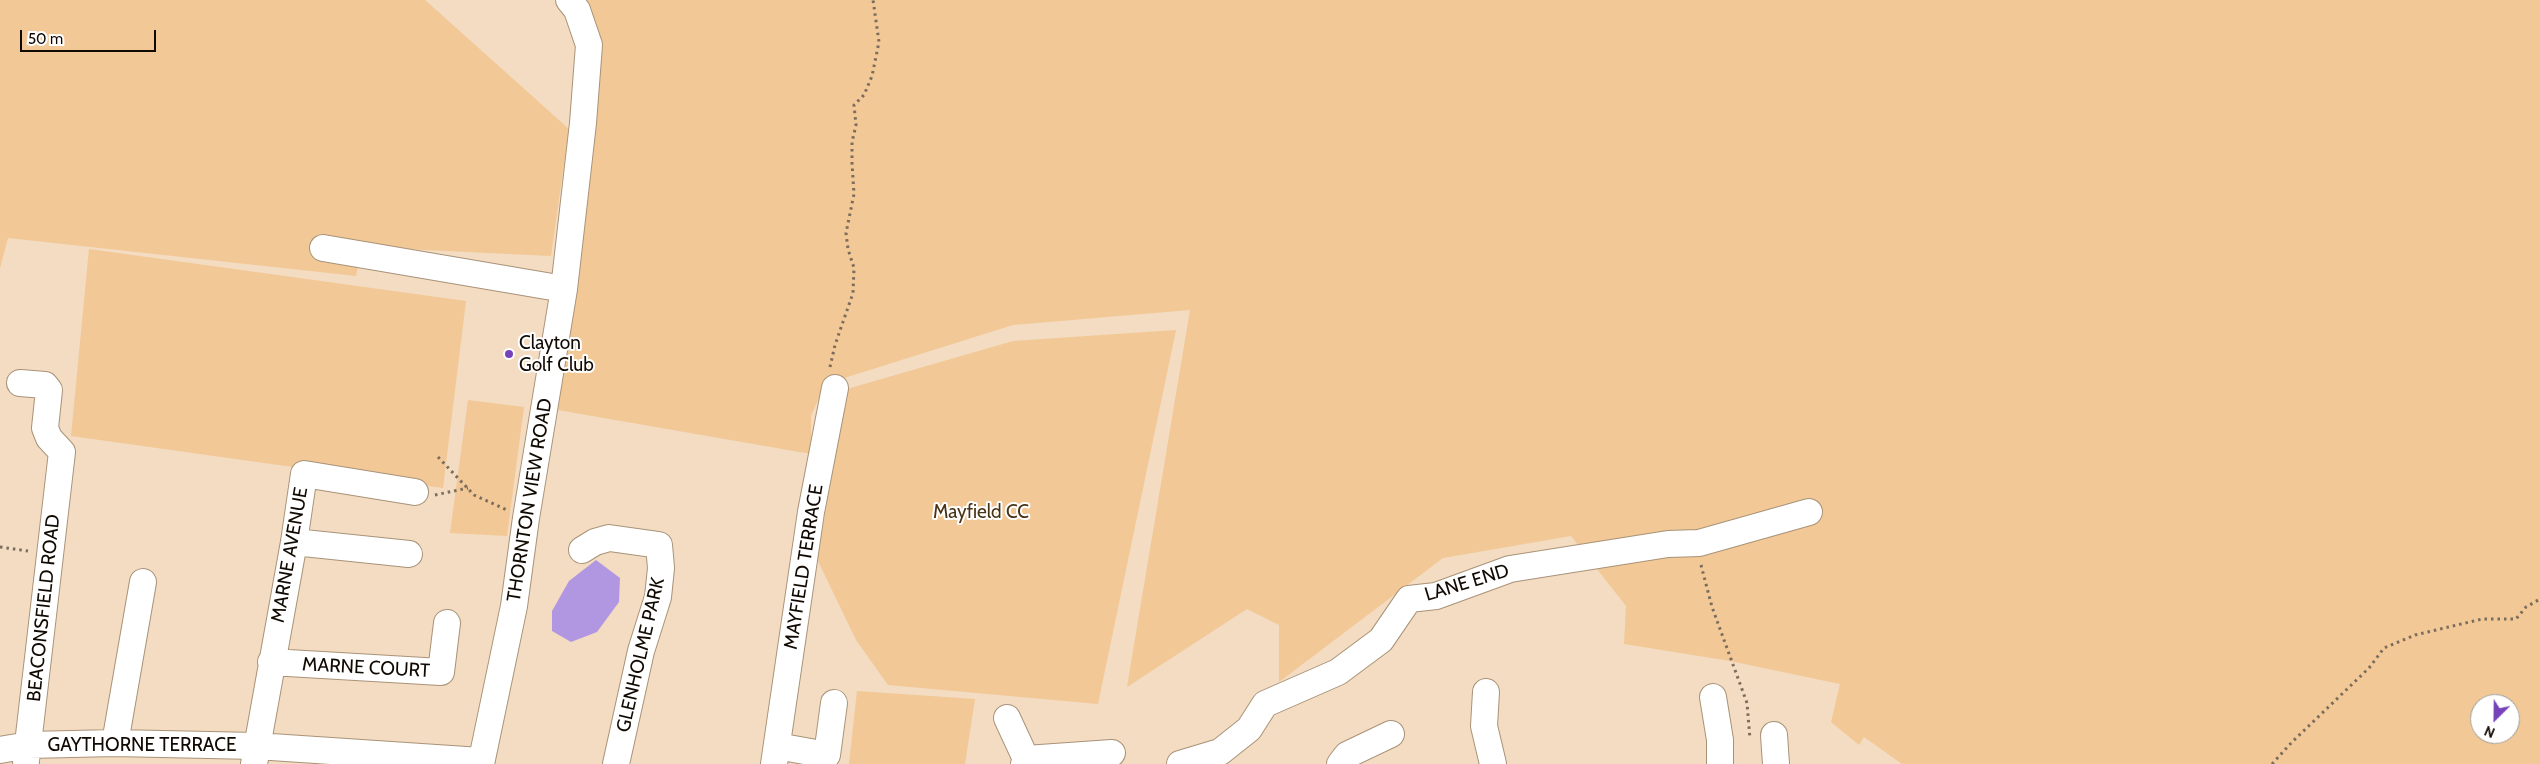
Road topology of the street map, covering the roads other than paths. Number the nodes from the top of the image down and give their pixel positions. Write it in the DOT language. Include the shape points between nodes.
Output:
graph roads {
  1 [pos="569,0"];
  2 [pos="323,248"];
  3 [pos="564,289"];
  4 [pos="20,383"];
  5 [pos="835,388"];
  6 [pos="415,492"];
  7 [pos="1809,512"];
  8 [pos="294,542"];
  9 [pos="582,550"];
  10 [pos="409,554"];
  11 [pos="143,582"];
  12 [pos="447,623"];
  13 [pos="271,662"];
  14 [pos="1486,692"];
  15 [pos="1713,697"];
  16 [pos="834,703"];
  17 [pos="1007,718"];
  18 [pos="1390,734"];
  19 [pos="1774,735"];
  20 [pos="115,743"];
  21 [pos="0,750"];
  22 [pos="1112,753"];
  23 [pos="27,754"];
  24 [pos="255,755"];
  25 [pos="775,755"];
  26 [pos="481,762"];
  27 [pos="1025,762"];
  28 [pos="616,764"];
  29 [pos="1180,764"];
  30 [pos="1340,764"];
  31 [pos="1493,764"];
  32 [pos="1720,764"];
  33 [pos="1776,764"];
  1 -- 3 [label="street, THORNTON VIEW ROAD" via="577,10 589,45"];
  2 -- 3 [label="street"];
  3 -- 26 [label="street, THORNTON VIEW ROAD" via="514,606"];
  4 -- 23 [label="street, BEACONSFIELD ROAD" via="45,385 49,390 45,428 49,438 62,452"];
  5 -- 25 [label="street, MAYFIELD TERRACE" via="811,512"];
  6 -- 8 [label="street, MARNE AVENUE" via="304,474"];
  7 -- 29 [label="street, LANE END" via="1699,543 1668,544 1510,569 1436,596 1409,600 1381,640 1338,672 1266,704 1249,729 1220,752"];
  8 -- 10 [label="street"];
  8 -- 13 [label="street, MARNE AVENUE"];
  9 -- 28 [label="street, GLENHOLME PARK" via="609,538 659,545 658,597 641,650"];
  11 -- 20 [label="street"];
  12 -- 13 [label="street, MARNE COURT" via="441,672"];
  13 -- 24 [label="street, MARNE AVENUE"];
  14 -- 31 [label="street" via="1484,726"];
  15 -- 32 [label="street"];
  16 -- 25 [label="street, MAYFIELD TERRACE" via="827,755"];
  17 -- 27 [label="street"];
  18 -- 30 [label="street" via="1347,755"];
  19 -- 33 [label="street"];
  20 -- 23 [label="street, GAYTHORNE TERRACE"];
  20 -- 24 [label="street, GAYTHORNE TERRACE"];
  21 -- 23 [label="street, GAYTHORNE TERRACE"];
  22 -- 27 [label="street"];
  24 -- 26 [label="street, GAYTHORNE TERRACE"];
}
